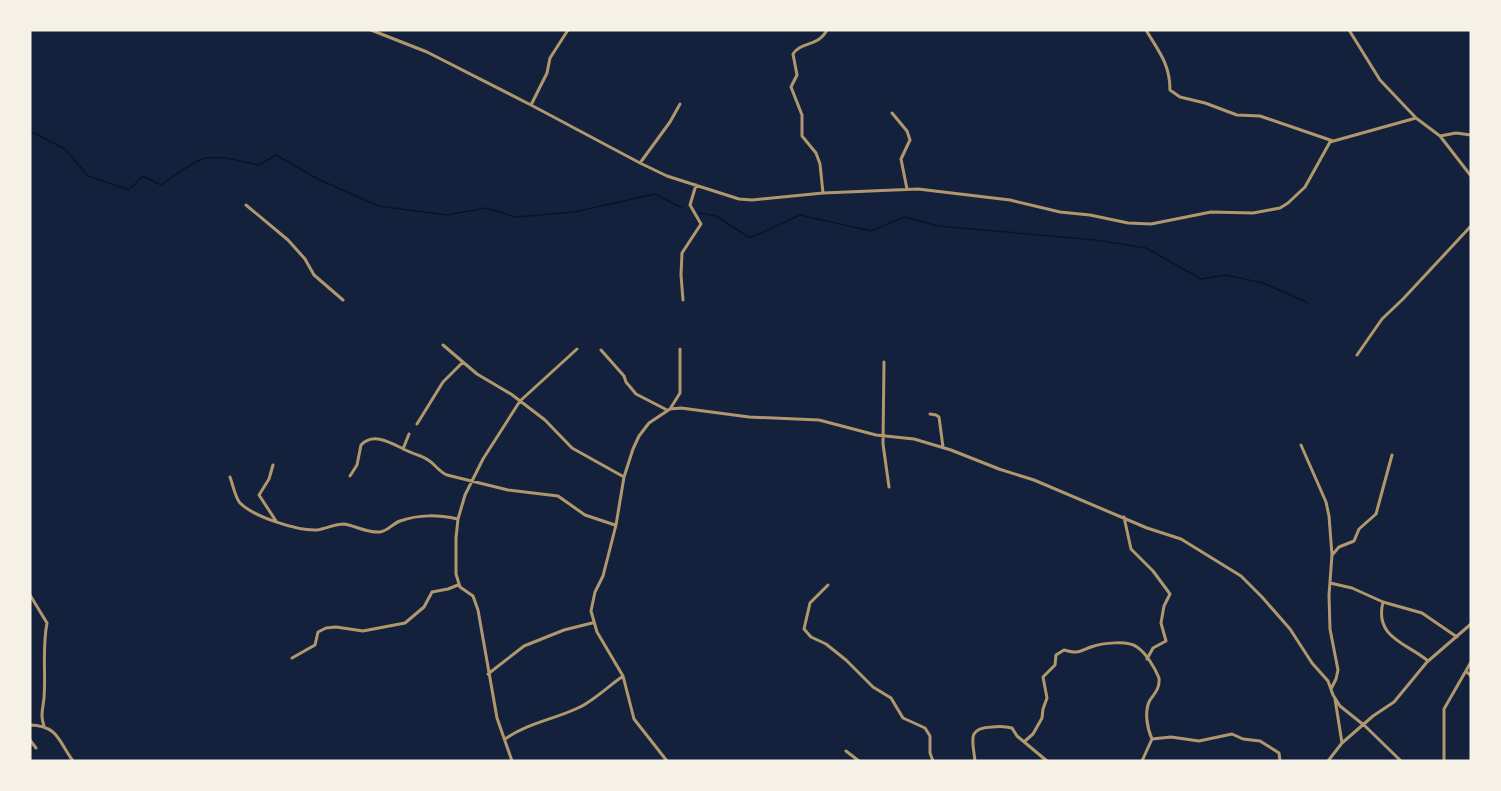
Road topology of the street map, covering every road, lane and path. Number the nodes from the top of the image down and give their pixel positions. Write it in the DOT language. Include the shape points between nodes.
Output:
graph roads {
  1 [pos="371,30"];
  2 [pos="568,30"];
  3 [pos="827,30"];
  4 [pos="1146,30"];
  5 [pos="1349,30"];
  6 [pos="680,104"];
  7 [pos="531,105"];
  8 [pos="892,113"];
  9 [pos="1416,118"];
  10 [pos="1471,135"];
  11 [pos="1440,136"];
  12 [pos="1333,141"];
  13 [pos="640,164"];
  14 [pos="1471,176"];
  15 [pos="696,185"];
  16 [pos="907,189"];
  17 [pos="823,193"];
  18 [pos="246,205"];
  19 [pos="1471,226"];
  20 [pos="343,300"];
  21 [pos="683,300"];
  22 [pos="443,345"];
  23 [pos="577,349"];
  24 [pos="680,349"];
  25 [pos="601,350"];
  26 [pos="1357,355"];
  27 [pos="463,362"];
  28 [pos="884,362"];
  29 [pos="520,400"];
  30 [pos="669,410"];
  31 [pos="930,414"];
  32 [pos="417,424"];
  33 [pos="409,434"];
  34 [pos="884,436"];
  35 [pos="1301,445"];
  36 [pos="943,447"];
  37 [pos="403,448"];
  38 [pos="1392,455"];
  39 [pos="273,465"];
  40 [pos="350,476"];
  41 [pos="230,477"];
  42 [pos="624,477"];
  43 [pos="471,482"];
  44 [pos="889,487"];
  45 [pos="1124,517"];
  46 [pos="458,519"];
  47 [pos="277,522"];
  48 [pos="616,525"];
  49 [pos="1332,555"];
  50 [pos="1330,583"];
  51 [pos="459,585"];
  52 [pos="828,585"];
  53 [pos="30,595"];
  54 [pos="1383,602"];
  55 [pos="593,622"];
  56 [pos="1471,624"];
  57 [pos="1469,630"];
  58 [pos="1457,637"];
  59 [pos="292,658"];
  60 [pos="1147,659"];
  61 [pos="1428,660"];
  62 [pos="1471,662"];
  63 [pos="1466,671"];
  64 [pos="488,674"];
  65 [pos="623,676"];
  66 [pos="1471,676"];
  67 [pos="1331,689"];
  68 [pos="1334,698"];
  69 [pos="30,725"];
  70 [pos="44,726"];
  71 [pos="1365,726"];
  72 [pos="505,739"];
  73 [pos="1152,739"];
  74 [pos="30,740"];
  75 [pos="1025,741"];
  76 [pos="1342,743"];
  77 [pos="36,748"];
  78 [pos="846,751"];
  79 [pos="73,761"];
  80 [pos="512,761"];
  81 [pos="667,761"];
  82 [pos="859,761"];
  83 [pos="933,761"];
  84 [pos="975,761"];
  85 [pos="1047,761"];
  86 [pos="1142,761"];
  87 [pos="1280,761"];
  88 [pos="1328,761"];
  89 [pos="1401,761"];
  90 [pos="1444,761"];
  1 -- 7 [label="street" via="427,52"];
  2 -- 7 [label="street" via="550,58"];
  3 -- 17 [label="street" via="818,41 795,51 797,75 791,87 802,115 803,138 820,164"];
  4 -- 12 [label="street" via="1167,66 1170,90 1175,95 1237,115 1260,116"];
  5 -- 9 [label="street" via="1376,75"];
  6 -- 13 [label="street"];
  7 -- 13 [label="street"];
  8 -- 16 [label="street" via="909,134 901,159"];
  9 -- 11 [label="street"];
  9 -- 12 [label="street"];
  10 -- 11 [label="street"];
  11 -- 14 [label="street"];
  12 -- 16 [label="street" via="1305,188 1271,211 1211,212 1139,224 1010,200"];
  13 -- 15 [label="street"];
  15 -- 17 [label="street" via="752,200"];
  15 -- 21 [label="street" via="690,205 701,224 682,253"];
  16 -- 17 [label="street"];
  18 -- 20 [label="street" via="288,240 314,275"];
  19 -- 26 [label="street" via="1378,324"];
  22 -- 27 [label="street"];
  23 -- 29 [label="street"];
  24 -- 30 [label="street" via="680,392"];
  25 -- 30 [label="street" via="636,394"];
  27 -- 29 [label="street"];
  27 -- 32 [label="street" via="443,382"];
  28 -- 34 [label="street"];
  29 -- 42 [label="street" via="572,448"];
  29 -- 43 [label="street"];
  30 -- 34 [label="street" via="691,408 749,417 819,420"];
  30 -- 42 [label="street" via="644,429"];
  31 -- 36 [label="street" via="939,417"];
  33 -- 37 [label="street"];
  34 -- 36 [label="street"];
  34 -- 44 [label="street"];
  35 -- 49 [label="street" via="1328,506"];
  36 -- 45 [label="street"];
  37 -- 40 [label="street" via="384,440 366,440"];
  37 -- 43 [label="street" via="428,459 442,473"];
  38 -- 49 [label="street" via="1376,514 1359,530 1354,541 1340,546"];
  39 -- 47 [label="street" via="259,495"];
  41 -- 47 [label="street" via="240,503"];
  42 -- 48 [label="street"];
  43 -- 46 [label="street"];
  43 -- 48 [label="street" via="558,496 585,515"];
  45 -- 60 [label="street" via="1131,549 1170,594 1161,623 1166,641 1151,650"];
  45 -- 67 [label="street" via="1181,538 1241,576 1279,614"];
  46 -- 47 [label="street" via="425,515 397,522 383,532 341,524 301,529"];
  46 -- 51 [label="street" via="455,548"];
  48 -- 55 [label="street" via="591,605"];
  49 -- 50 [label="street"];
  50 -- 54 [label="street"];
  50 -- 67 [label="street" via="1330,629 1338,670"];
  51 -- 59 [label="street" via="432,592 424,607 405,622 362,632 336,627 321,630 315,645"];
  51 -- 64 [label="street" via="475,599"];
  52 -- 83 [label="street" via="810,603 804,629 891,698 903,718 925,728"];
  53 -- 70 [label="street" via="47,623 40,713"];
  54 -- 58 [label="street" via="1422,613"];
  54 -- 61 [label="street" via="1380,616 1384,626 1400,644"];
  55 -- 64 [label="street" via="524,646"];
  55 -- 65 [label="street"];
  56 -- 57 [label="street"];
  57 -- 58 [label="street"];
  58 -- 61 [label="street"];
  60 -- 73 [label="street" via="1160,683 1148,705"];
  60 -- 75 [label="street" via="1137,646 1124,643 1080,652 1061,651 1055,665 1043,677 1047,698 1042,718"];
  61 -- 71 [label="street" via="1394,702"];
  62 -- 63 [label="street"];
  63 -- 66 [label="street"];
  63 -- 90 [label="street" via="1444,712"];
  64 -- 72 [label="street"];
  65 -- 72 [label="street" via="580,708"];
  65 -- 81 [label="street" via="632,715"];
  67 -- 68 [label="street"];
  68 -- 71 [label="street"];
  68 -- 76 [label="street"];
  69 -- 70 [label="street"];
  70 -- 79 [label="street" via="54,732"];
  71 -- 76 [label="street"];
  71 -- 89 [label="street"];
  72 -- 80 [label="street"];
  73 -- 86 [label="street"];
  73 -- 87 [label="street" via="1199,741 1232,734 1260,741 1279,753"];
  74 -- 77 [label="street"];
  75 -- 84 [label="street" via="1009,727 979,728 974,737"];
  75 -- 85 [label="street"];
  76 -- 88 [label="street"];
  78 -- 82 [label="street"];
}
